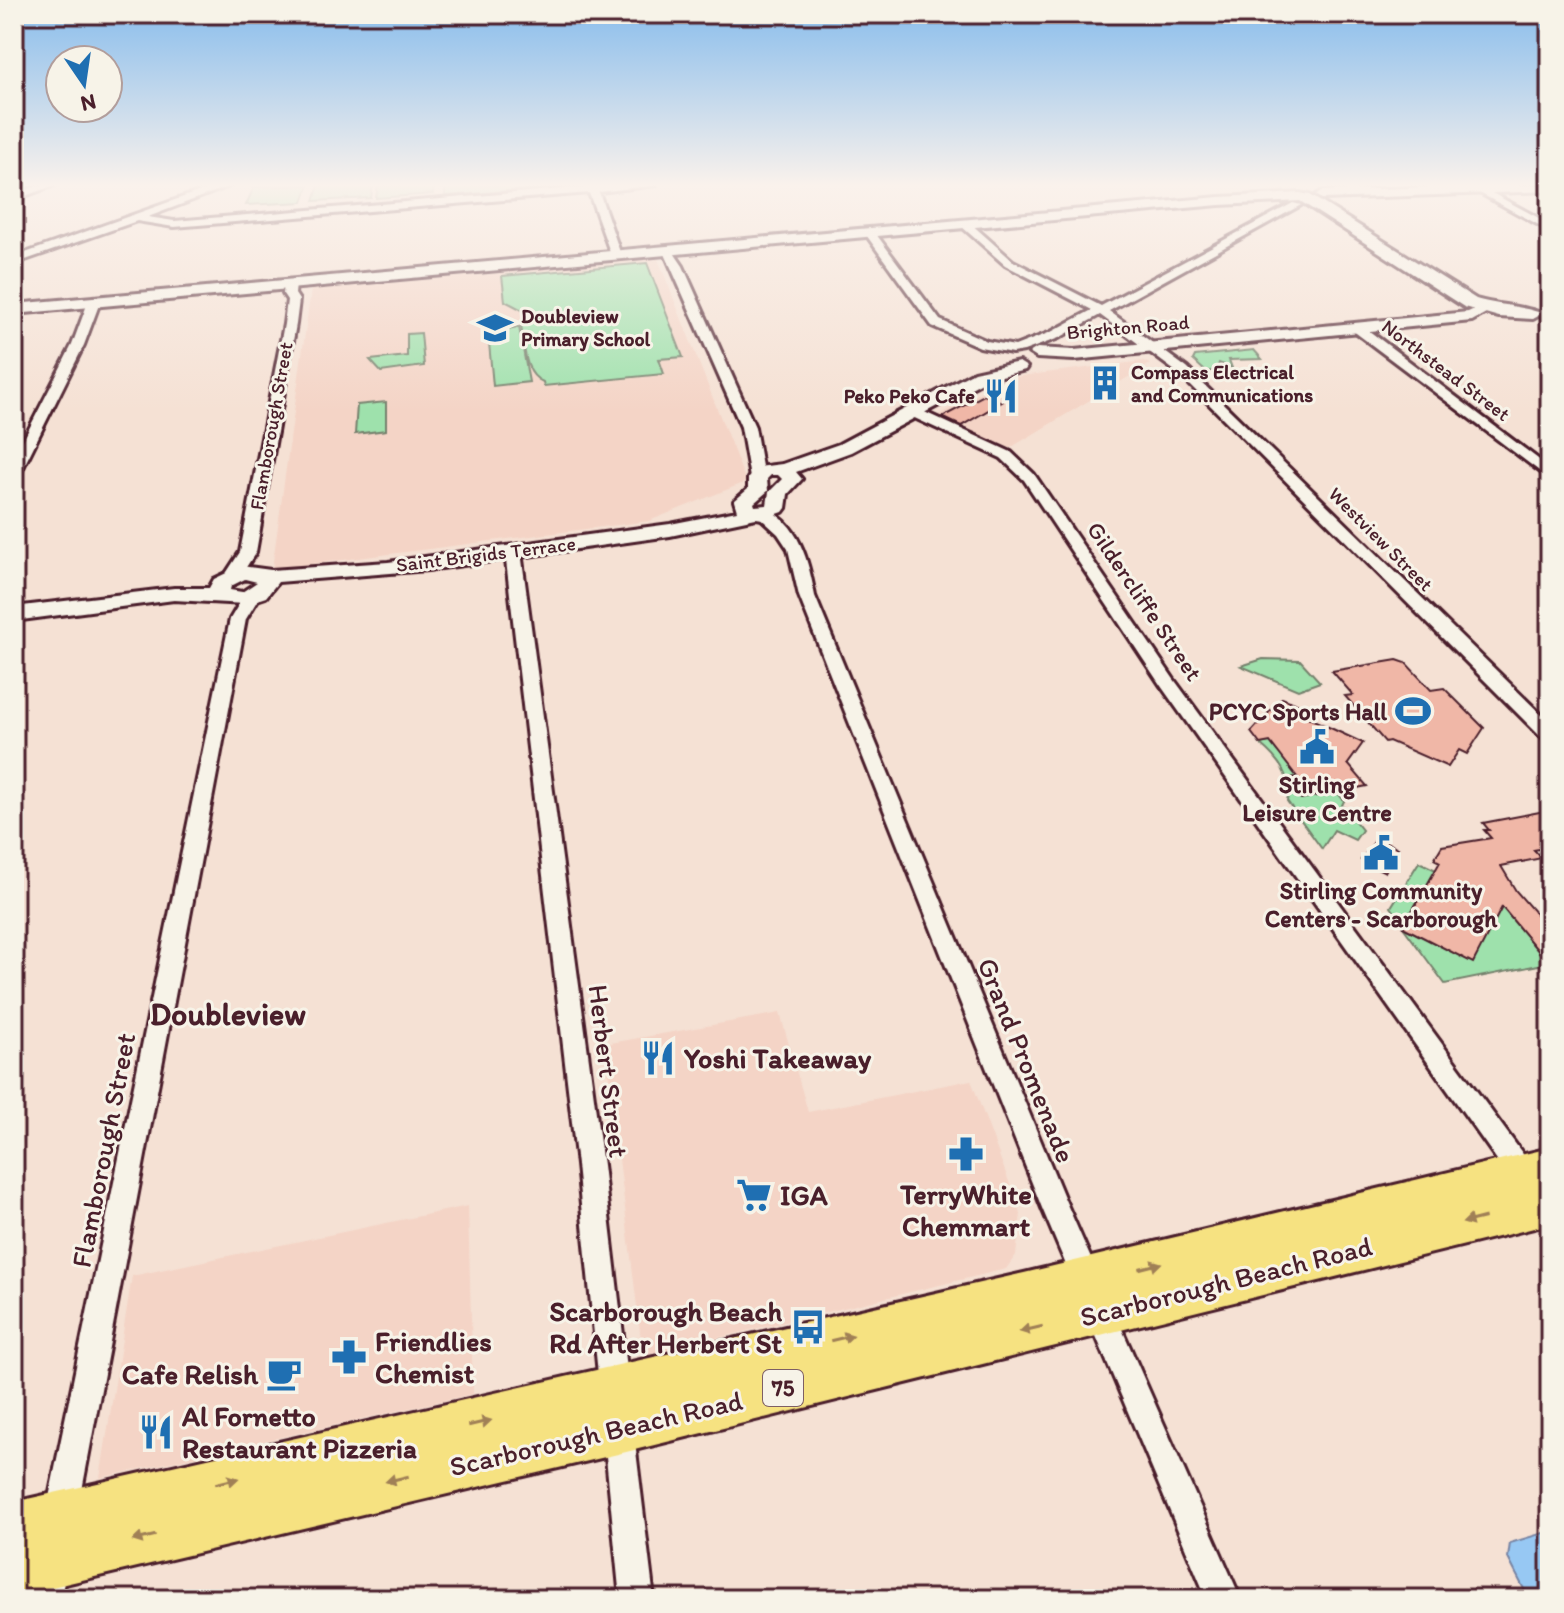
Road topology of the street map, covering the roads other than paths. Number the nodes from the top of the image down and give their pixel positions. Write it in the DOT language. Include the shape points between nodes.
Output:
graph roads {
  1 [pos="566,260"];
  2 [pos="676,260"];
  3 [pos="890,260"];
  4 [pos="1006,260"];
  5 [pos="1186,260"];
  6 [pos="1410,260"];
  7 [pos="295,289"];
  8 [pos="94,302"];
  9 [pos="1482,306"];
  10 [pos="14,309"];
  11 [pos="1100,310"];
  12 [pos="1544,311"];
  13 [pos="1356,327"];
  14 [pos="1160,349"];
  15 [pos="1039,352"];
  16 [pos="1009,354"];
  17 [pos="1019,367"];
  18 [pos="980,376"];
  19 [pos="913,412"];
  20 [pos="754,453"];
  21 [pos="14,472"];
  22 [pos="784,473"];
  23 [pos="1550,475"];
  24 [pos="757,478"];
  25 [pos="760,507"];
  26 [pos="513,552"];
  27 [pos="258,577"];
  28 [pos="229,593"];
  29 [pos="14,614"];
  30 [pos="1550,734"];
  31 [pos="1543,1192"];
  32 [pos="1093,1296"];
  33 [pos="616,1410"];
  34 [pos="37,1555"];
  35 [pos="637,1599"];
  36 [pos="1224,1599"];
  1 -- 7 [label="main road"];
  2 -- 20 [label="street"];
  3 -- 16 [label="street" via="936,323"];
  4 -- 11 [label="street, Westview Street"];
  5 -- 11 [label="street"];
  6 -- 9 [label="main road"];
  7 -- 8 [label="main road"];
  7 -- 27 [label="street, Flamborough Street"];
  8 -- 10 [label="main road"];
  8 -- 21 [label="street"];
  9 -- 12 [label="main road, Brighton Road"];
  9 -- 13 [label="street, Brighton Road" via="1472,316"];
  11 -- 14 [label="street, Westview Street"];
  11 -- 15 [label="street" via="1055,335"];
  13 -- 14 [label="street, Brighton Road"];
  13 -- 23 [label="street, Northstead Street"];
  14 -- 15 [label="street, Brighton Road"];
  14 -- 30 [label="street, Westview Street"];
  15 -- 16 [label="street"];
  15 -- 17 [label="street, Brighton Road"];
  16 -- 17 [label="street"];
  16 -- 18 [label="street"];
  17 -- 18 [label="street"];
  18 -- 19 [label="street"];
  19 -- 22 [label="street" via="845,448 838,458"];
  19 -- 31 [label="street, Gildercliffe Street" via="1006,455 1029,477 1167,682"];
  20 -- 22 [label="street"];
  20 -- 24 [label="street"];
  22 -- 24 [label="street"];
  22 -- 25 [label="street" via="779,492"];
  24 -- 25 [label="street"];
  25 -- 26 [label="street, Saint Brigids Terrace" via="686,529"];
  25 -- 32 [label="street, Grand Promenade" via="792,537 807,596"];
  26 -- 27 [label="street, Saint Brigids Terrace" via="321,575"];
  26 -- 33 [label="street, Herbert Street"];
  27 -- 28 [label="street, Saint Brigids Terrace"];
  27 -- 28 [label="street, Flamborough Street"];
  28 -- 29 [label="street" via="174,594"];
  28 -- 34 [label="street, Flamborough Street"];
  31 -- 32 [label="main road, Scarborough Beach Road / 75"];
  32 -- 33 [label="main road, Scarborough Beach Road / 75"];
  32 -- 36 [label="street, Grand Promenade"];
  33 -- 34 [label="main road, Scarborough Beach Road / 75"];
  33 -- 35 [label="street, Herbert Street"];
}
